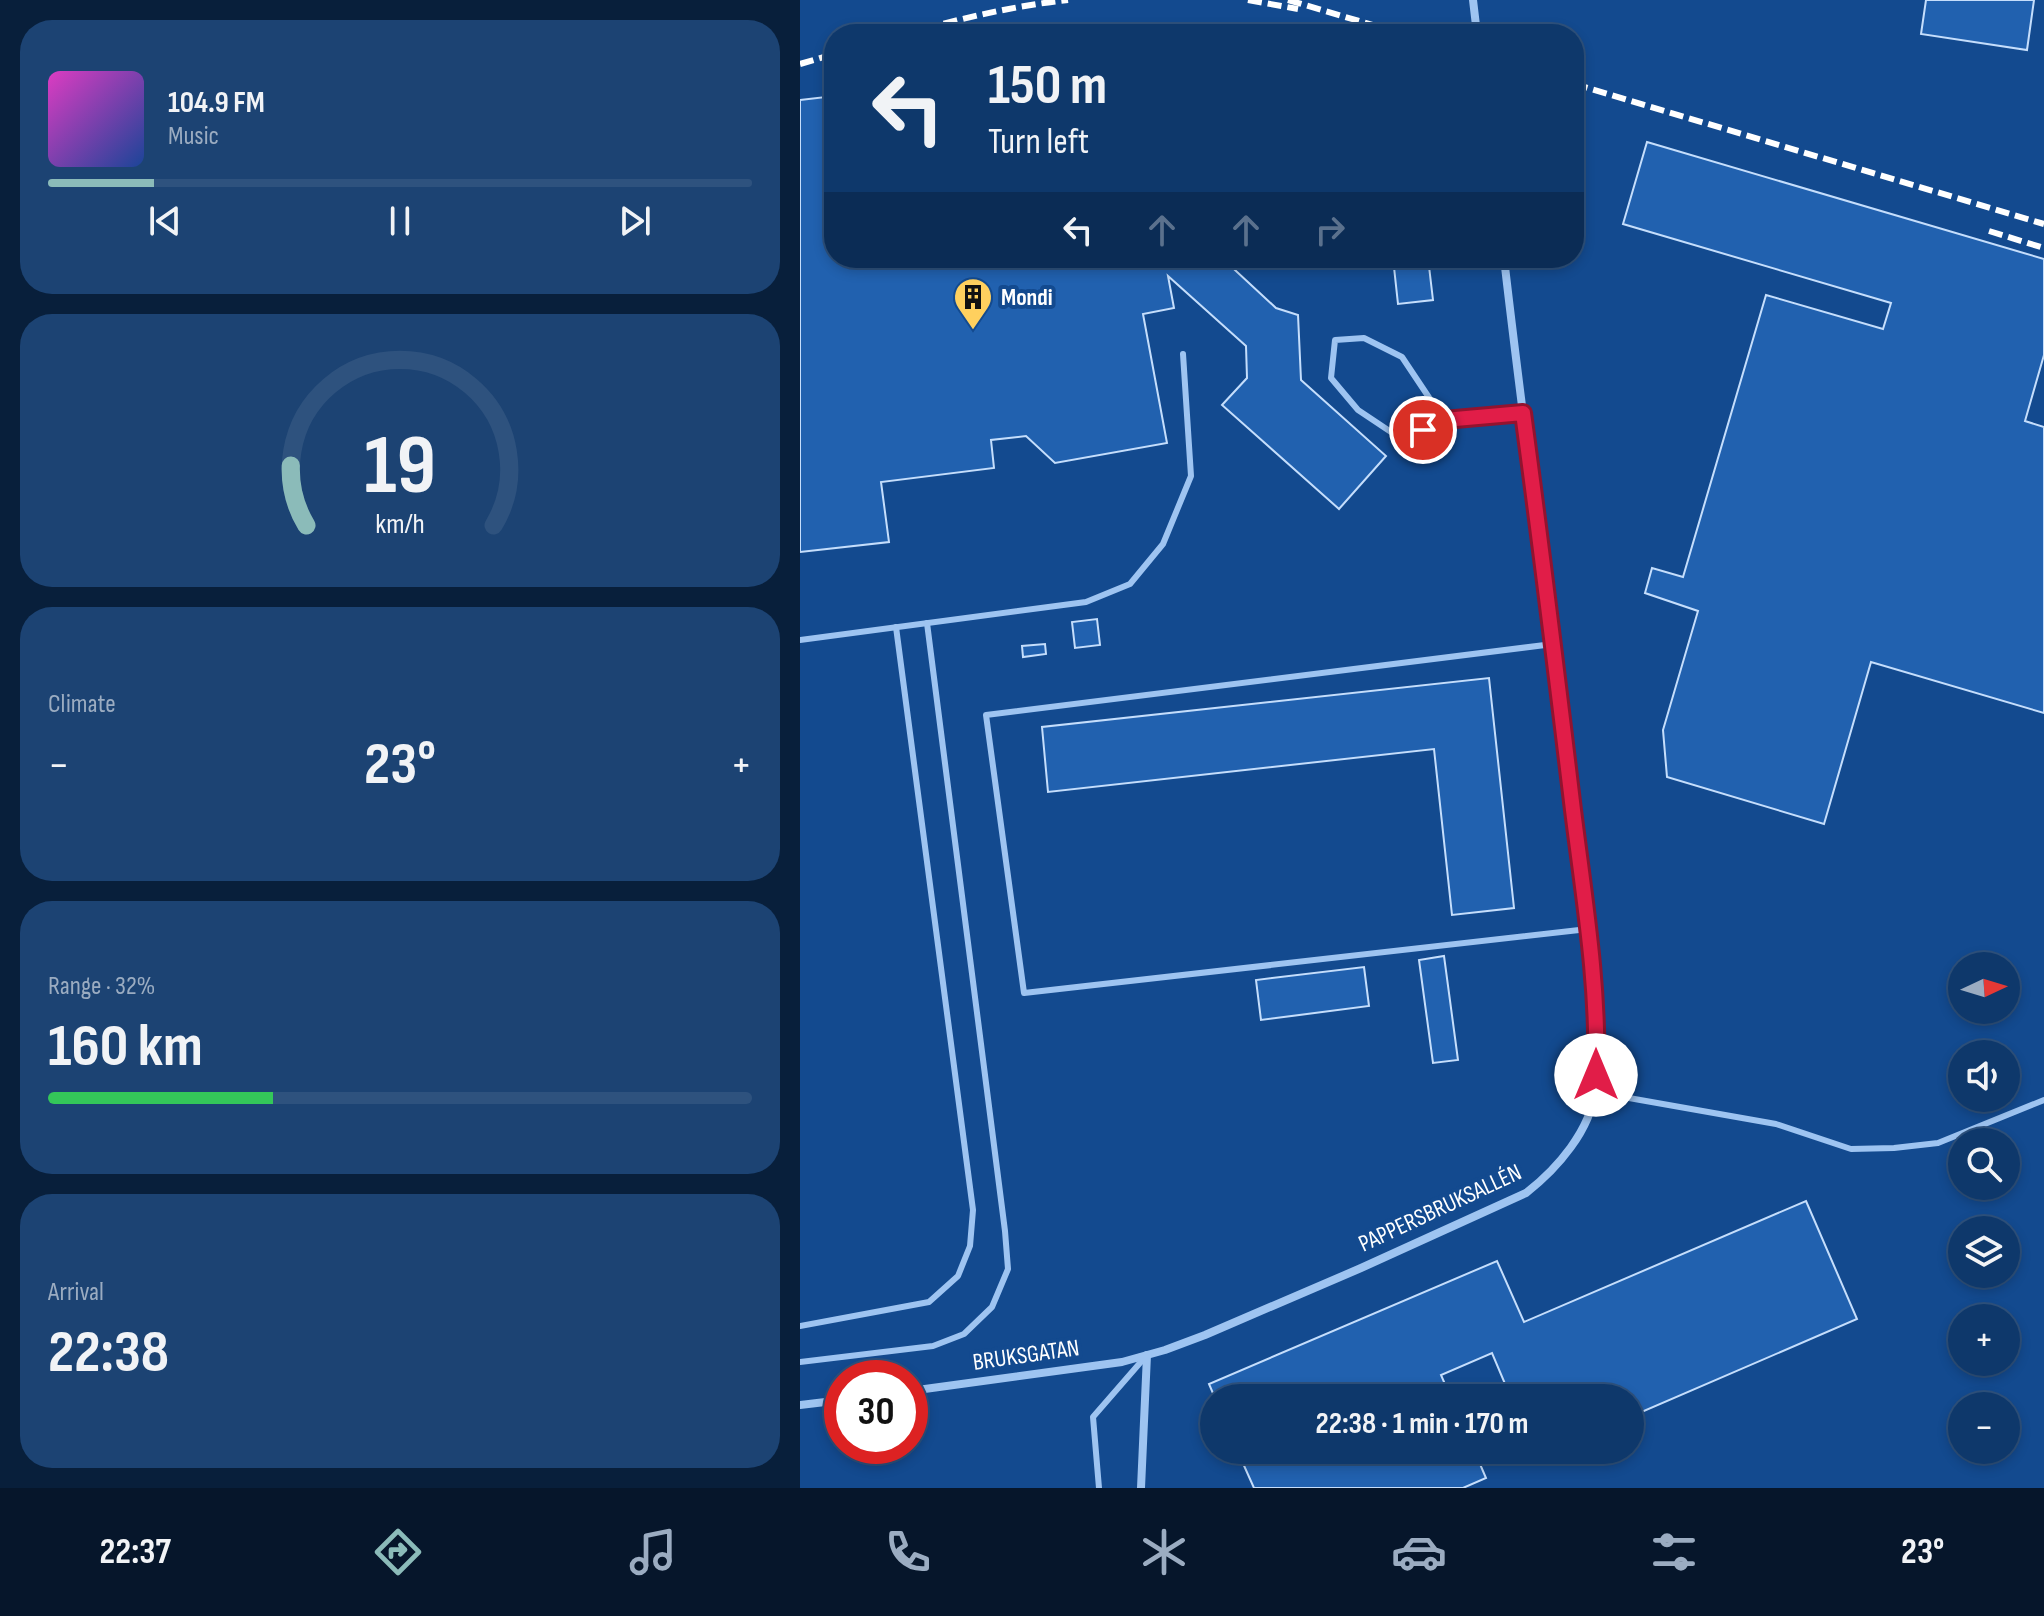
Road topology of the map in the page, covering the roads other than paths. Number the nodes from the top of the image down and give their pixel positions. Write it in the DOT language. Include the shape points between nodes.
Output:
graph roads {
  1 [pos="1473,0"];
  2 [pos="1476,24"];
  3 [pos="1505,268"];
  4 [pos="1183,354"];
  5 [pos="1523,413"];
  6 [pos="1444,420"];
  7 [pos="927,623"];
  8 [pos="896,627"];
  9 [pos="800,640"];
  10 [pos="1553,644"];
  11 [pos="1588,929"];
  12 [pos="1595,1092"];
  13 [pos="2044,1100"];
  14 [pos="800,1326"];
  15 [pos="1147,1355"];
  16 [pos="800,1362"];
  17 [pos="928,1389"];
  18 [pos="824,1402"];
  19 [pos="800,1405"];
  20 [pos="1099,1488"];
  21 [pos="1141,1488"];
  1 -- 2 [label="street"];
  3 -- 5 [label="street, PAPPERSBRUKSALLÉN"];
  4 -- 7 [label="lane" via="1191,476 1163,544 1130,584 1086,602"];
  5 -- 6 [label="lane"];
  5 -- 10 [label="street, PAPPERSBRUKSALLÉN"];
  6 -- 6 [label="lane" via="1402,357 1364,338 1335,340 1331,378 1358,410 1403,440"];
  7 -- 8 [label="lane"];
  7 -- 16 [label="lane" via="1008,1269 992,1307 964,1334 933,1346"];
  8 -- 9 [label="lane"];
  8 -- 14 [label="lane" via="973,1210 970,1246 958,1276 929,1302"];
  10 -- 11 [label="street, PAPPERSBRUKSALLÉN"];
  10 -- 11 [label="lane" via="986,715 1024,993"];
  11 -- 12 [label="street, PAPPERSBRUKSALLÉN"];
  12 -- 13 [label="lane" via="1776,1124 1851,1149 1938,1143"];
  12 -- 15 [label="street, PAPPERSBRUKSALLÉN" via="1587,1122 1549,1176 1526,1193 1205,1335"];
  15 -- 17 [label="street, BRUKSGATAN"];
  15 -- 20 [label="lane" via="1093,1417"];
  15 -- 21 [label="street"];
  18 -- 19 [label="street"];
}
